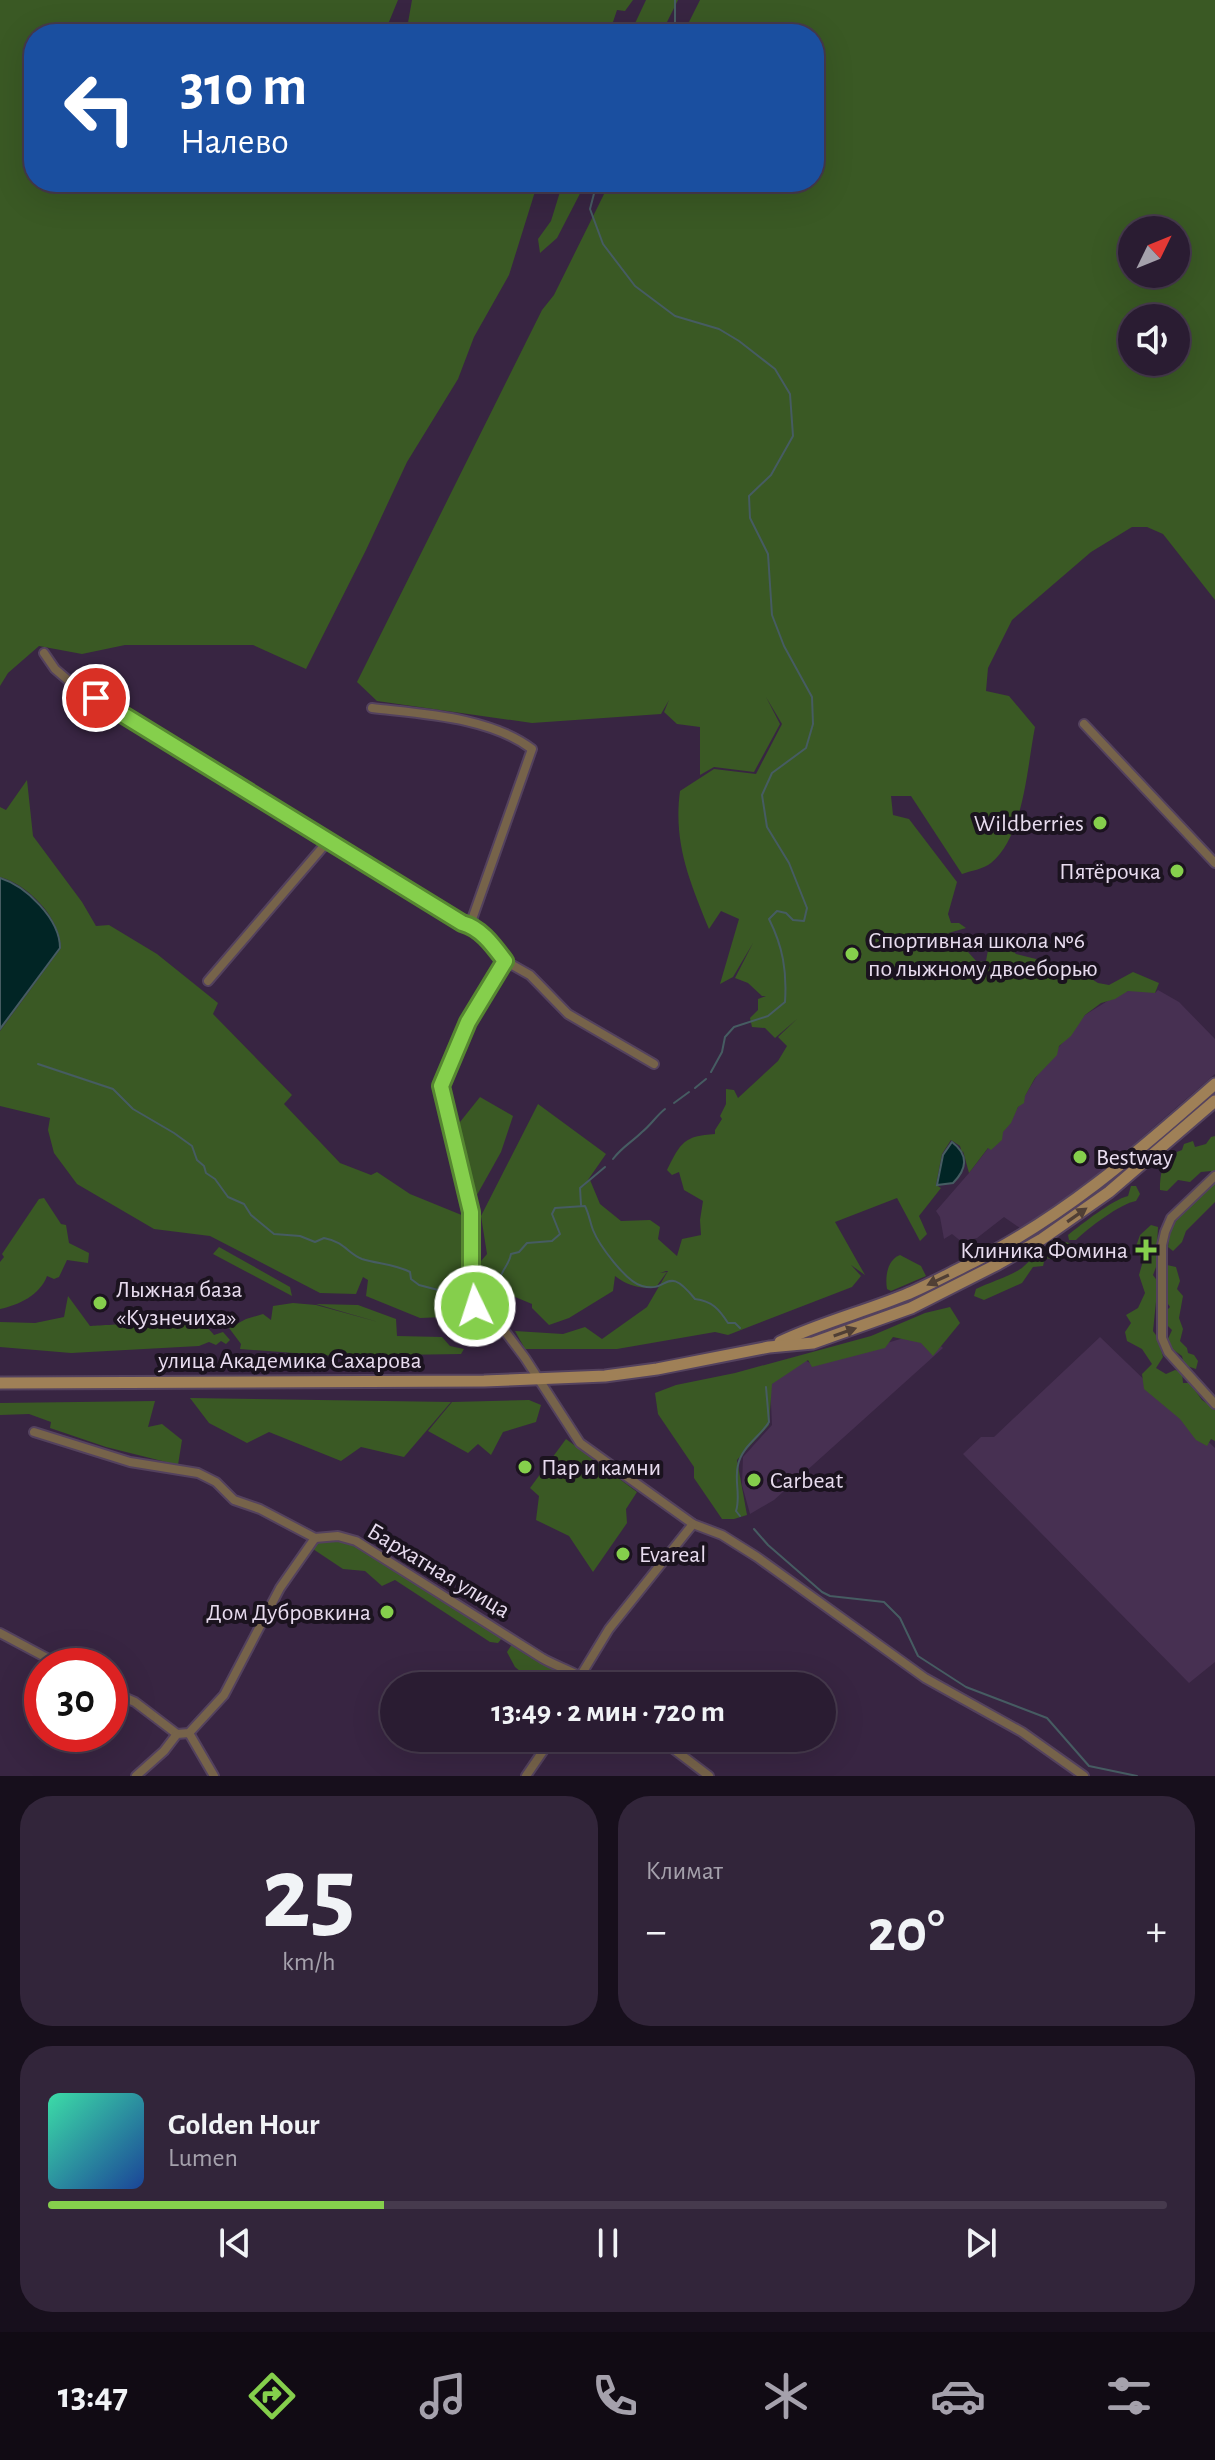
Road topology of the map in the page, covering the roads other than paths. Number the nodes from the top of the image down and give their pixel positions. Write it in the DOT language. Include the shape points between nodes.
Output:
graph roads {
  1 [pos="44,653"];
  2 [pos="372,708"];
  3 [pos="1084,724"];
  4 [pos="328,841"];
  5 [pos="1215,863"];
  6 [pos="470,925"];
  7 [pos="505,961"];
  8 [pos="208,981"];
  9 [pos="654,1064"];
  10 [pos="1215,1084"];
  11 [pos="1215,1101"];
  12 [pos="1215,1176"];
  13 [pos="769,1347"];
  14 [pos="537,1379"];
  15 [pos="0,1383"];
  16 [pos="1215,1404"];
  17 [pos="34,1432"];
  18 [pos="693,1524"];
  19 [pos="315,1538"];
  20 [pos="0,1633"];
  21 [pos="28,1648"];
  22 [pos="571,1672"];
  23 [pos="583,1672"];
  24 [pos="128,1699"];
  25 [pos="189,1733"];
  26 [pos="177,1734"];
  27 [pos="542,1752"];
  28 [pos="677,1752"];
  29 [pos="136,1776"];
  30 [pos="214,1776"];
  31 [pos="526,1776"];
  32 [pos="709,1776"];
  33 [pos="1084,1776"];
  1 -- 4 [label="street" via="76,687"];
  2 -- 6 [label="street" via="448,717 516,737 532,749"];
  3 -- 5 [label="street"];
  4 -- 6 [label="street"];
  4 -- 8 [label="street"];
  6 -- 7 [label="street"];
  7 -- 9 [label="street" via="530,975 568,1014"];
  7 -- 14 [label="street" via="450,1059 441,1093 471,1212 471,1295 475,1306 504,1330"];
  10 -- 13 [label="main road, улица Академика Сахарова, one-way" via="1100,1182 1022,1234 905,1295"];
  13 -- 11 [label="main road, улица Академика Сахарова, one-way" via="813,1343 873,1322 998,1264 1109,1192"];
  12 -- 16 [label="street" via="1171,1218 1162,1245 1162,1338 1168,1352"];
  13 -- 14 [label="main road, улица Академика Сахарова" via="644,1371"];
  14 -- 15 [label="main road, улица Академика Сахарова"];
  14 -- 18 [label="street" via="580,1443"];
  17 -- 19 [label="street, Бархатная улица" via="130,1462 198,1473 234,1500"];
  18 -- 23 [label="street" via="609,1629"];
  18 -- 33 [label="street" via="728,1538 925,1678 1022,1732"];
  19 -- 22 [label="street, Бархатная улица" via="356,1541"];
  19 -- 25 [label="street" via="280,1588 224,1695"];
  20 -- 21 [label="street"];
  24 -- 26 [label="street"];
  25 -- 26 [label="street"];
  25 -- 30 [label="street"];
  26 -- 29 [label="street"];
  27 -- 31 [label="street"];
  28 -- 32 [label="street"];
}
